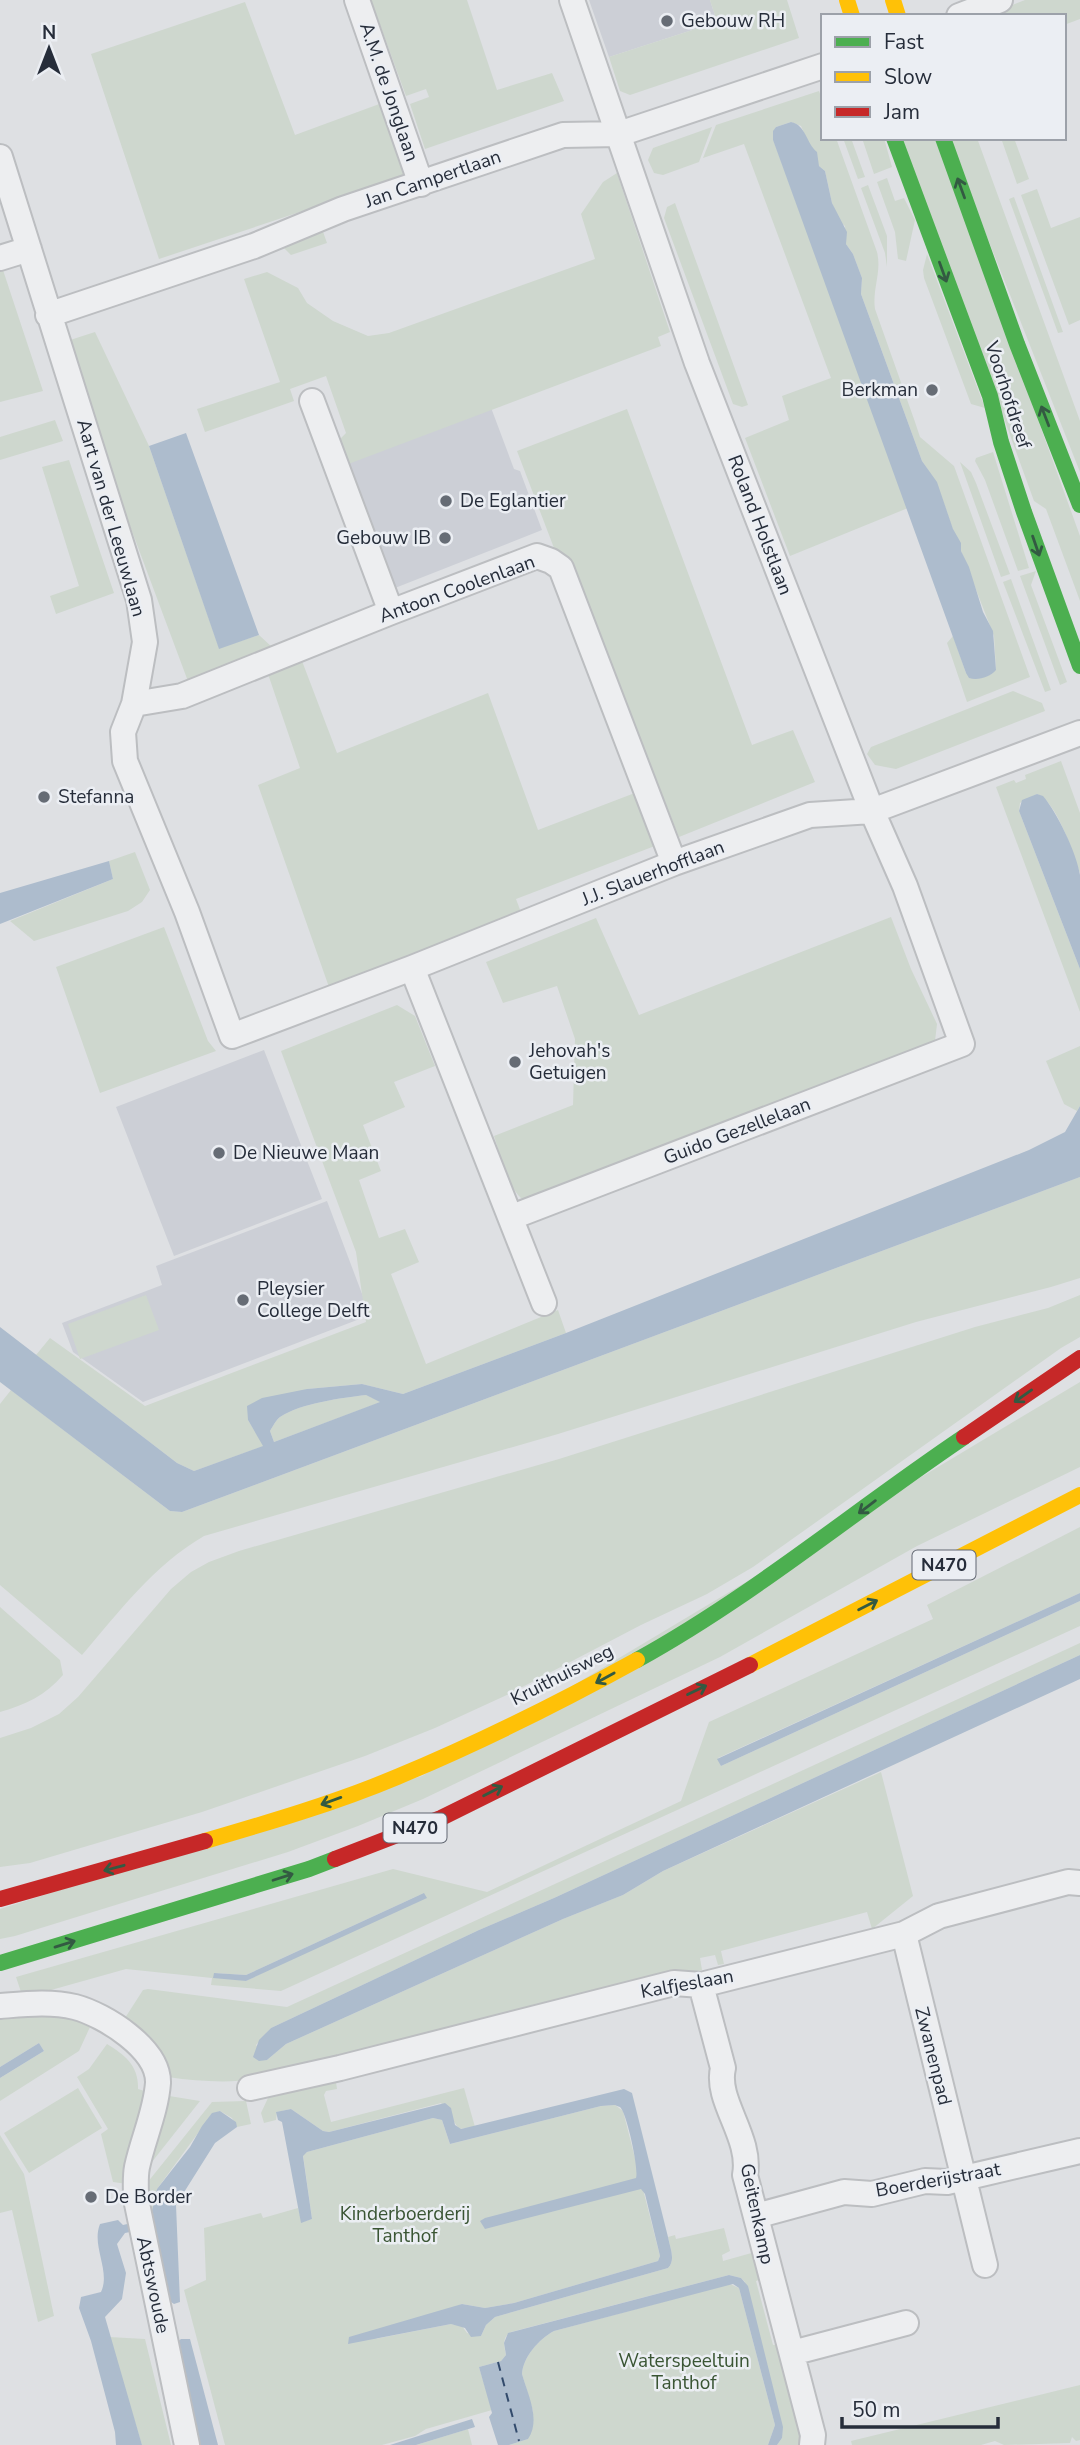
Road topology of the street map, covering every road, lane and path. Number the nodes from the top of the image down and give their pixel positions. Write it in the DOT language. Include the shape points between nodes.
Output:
graph roads {
  1 [pos="357,0"];
  2 [pos="572,0"];
  3 [pos="999,0"];
  4 [pos="964,14"];
  5 [pos="821,67"];
  6 [pos="619,134"];
  7 [pos="895,140"];
  8 [pos="944,140"];
  9 [pos="0,156"];
  10 [pos="421,184"];
  11 [pos="29,249"];
  12 [pos="0,258"];
  13 [pos="48,315"];
  14 [pos="312,401"];
  15 [pos="1080,505"];
  16 [pos="391,612"];
  17 [pos="1080,666"];
  18 [pos="134,704"];
  19 [pos="1080,733"];
  20 [pos="872,811"];
  21 [pos="674,863"];
  22 [pos="412,968"];
  23 [pos="232,1036"];
  24 [pos="962,1044"];
  25 [pos="512,1217"];
  26 [pos="544,1303"];
  27 [pos="1080,1358"];
  28 [pos="1080,1495"];
  29 [pos="1080,1883"];
  30 [pos="0,1899"];
  31 [pos="904,1934"];
  32 [pos="0,1964"];
  33 [pos="701,1986"];
  34 [pos="0,2006"];
  35 [pos="250,2088"];
  36 [pos="1080,2151"];
  37 [pos="963,2178"];
  38 [pos="756,2216"];
  39 [pos="985,2265"];
  40 [pos="906,2323"];
  41 [pos="792,2353"];
  42 [pos="187,2445"];
  43 [pos="812,2445"];
  1 -- 10 [label="street, A.M. de Jonglaan"];
  2 -- 6 [label="street, Roland Holstlaan"];
  3 -- 4 [label="street"];
  5 -- 6 [label="street, Jan Campertlaan"];
  6 -- 10 [label="street, Jan Campertlaan" via="563,135"];
  6 -- 20 [label="street, Roland Holstlaan" via="697,363"];
  7 -- 17 [label="main road, Voorhofdreef, one-way" via="990,396 1024,512"];
  15 -- 8 [label="main road, Voorhofdreef, one-way"];
  9 -- 11 [label="street, Aart van der Leeuwlaan"];
  10 -- 13 [label="street, Jan Campertlaan"];
  11 -- 12 [label="street"];
  11 -- 13 [label="street, Aart van der Leeuwlaan"];
  13 -- 18 [label="street, Aart van der Leeuwlaan" via="139,600 145,642"];
  14 -- 16 [label="street"];
  16 -- 18 [label="street, Antoon Coolenlaan" via="182,696"];
  16 -- 21 [label="street, Antoon Coolenlaan" via="537,556 561,568"];
  18 -- 23 [label="street, Aart van der Leeuwlaan" via="123,732 125,761"];
  19 -- 20 [label="street, J.J. Slauerhofflaan"];
  20 -- 21 [label="street, J.J. Slauerhofflaan" via="810,815"];
  20 -- 24 [label="street, Roland Holstlaan" via="905,886"];
  21 -- 22 [label="street, J.J. Slauerhofflaan"];
  22 -- 23 [label="street, J.J. Slauerhofflaan"];
  22 -- 25 [label="street"];
  24 -- 25 [label="street, Guido Gezellelaan"];
  25 -- 26 [label="street"];
  27 -- 30 [label="main road, Kruithuisweg, one-way" via="686,1633 592,1685 395,1778 282,1819"];
  32 -- 28 [label="main road, N470, one-way" via="309,1869 441,1818"];
  29 -- 31 [label="street, Kalfjeslaan" via="1068,1882 939,1916"];
  31 -- 33 [label="street, Kalfjeslaan"];
  31 -- 37 [label="street, Zwanenpad"];
  33 -- 35 [label="street, Kalfjeslaan" via="674,1983"];
  33 -- 38 [label="street, Geitenkamp"];
  34 -- 42 [label="street, Abtswoude" via="39,2003 76,2008 108,2022 136,2042 157,2070 156,2094 136,2169 136,2199"];
  36 -- 37 [label="street, Boerderijstraat"];
  37 -- 38 [label="street, Boerderijstraat" via="925,2181 872,2194 844,2192"];
  37 -- 39 [label="street, Zwanenpad"];
  38 -- 41 [label="street, Geitenkamp"];
  40 -- 41 [label="street"];
  41 -- 43 [label="street, Geitenkamp"];
}
